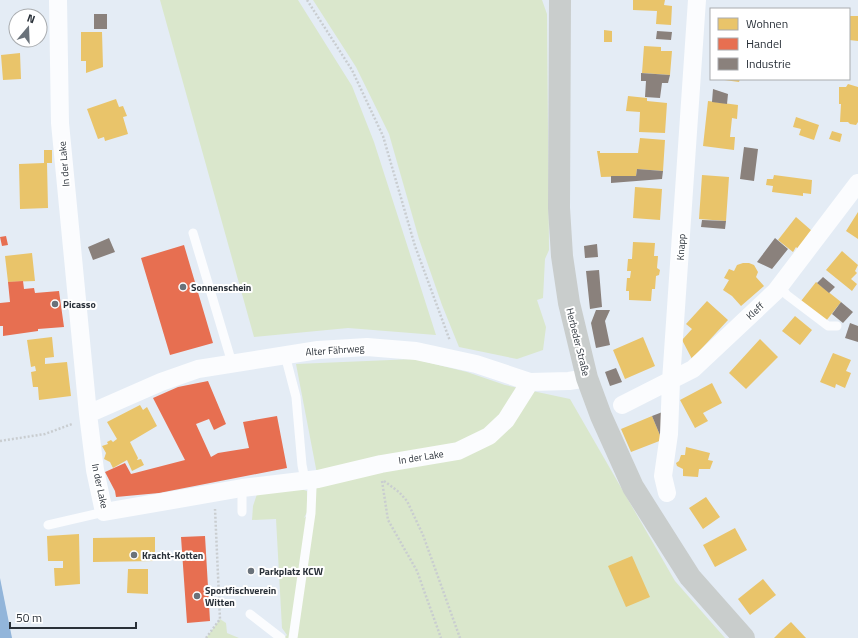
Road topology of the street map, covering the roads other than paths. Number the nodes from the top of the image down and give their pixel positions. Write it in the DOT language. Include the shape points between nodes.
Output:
graph roads {
  1 [pos="58,0"];
  2 [pos="560,0"];
  3 [pos="697,0"];
  4 [pos="858,183"];
  5 [pos="193,233"];
  6 [pos="779,286"];
  7 [pos="837,326"];
  8 [pos="285,355"];
  9 [pos="232,363"];
  10 [pos="587,378"];
  11 [pos="671,381"];
  12 [pos="530,382"];
  13 [pos="622,405"];
  14 [pos="88,414"];
  15 [pos="311,479"];
  16 [pos="242,488"];
  17 [pos="667,493"];
  18 [pos="104,512"];
  19 [pos="242,512"];
  20 [pos="48,525"];
  21 [pos="250,614"];
  22 [pos="281,638"];
  23 [pos="293,638"];
  24 [pos="744,638"];
  1 -- 14 [label="street, In der Lake" via="60,123"];
  2 -- 10 [label="main road, Herbeder Straße" via="558,208 569,303"];
  3 -- 11 [label="street, Knapp"];
  4 -- 6 [label="street, Kleff"];
  5 -- 9 [label="lane"];
  6 -- 7 [label="lane" via="828,326"];
  6 -- 11 [label="street, Kleff" via="693,369"];
  8 -- 9 [label="street, Alter Fährweg"];
  8 -- 12 [label="street, Alter Fährweg" via="367,347 416,351 476,364"];
  8 -- 15 [label="lane" via="296,397 302,465"];
  9 -- 14 [label="street, Alter Fährweg" via="198,369 161,382"];
  10 -- 12 [label="street, Alter Fährweg"];
  10 -- 24 [label="main road, Herbeder Straße" via="633,487 690,577"];
  11 -- 13 [label="street, Kleff"];
  11 -- 17 [label="street, Knapp" via="670,434 663,476"];
  12 -- 15 [label="street, In der Lake" via="506,420 489,436 458,451"];
  14 -- 18 [label="street, In der Lake" via="95,470"];
  15 -- 16 [label="street, In der Lake"];
  15 -- 23 [label="lane" via="311,513"];
  16 -- 18 [label="street, In der Lake"];
  16 -- 19 [label="lane"];
  18 -- 20 [label="lane"];
  21 -- 22 [label="lane"];
}
